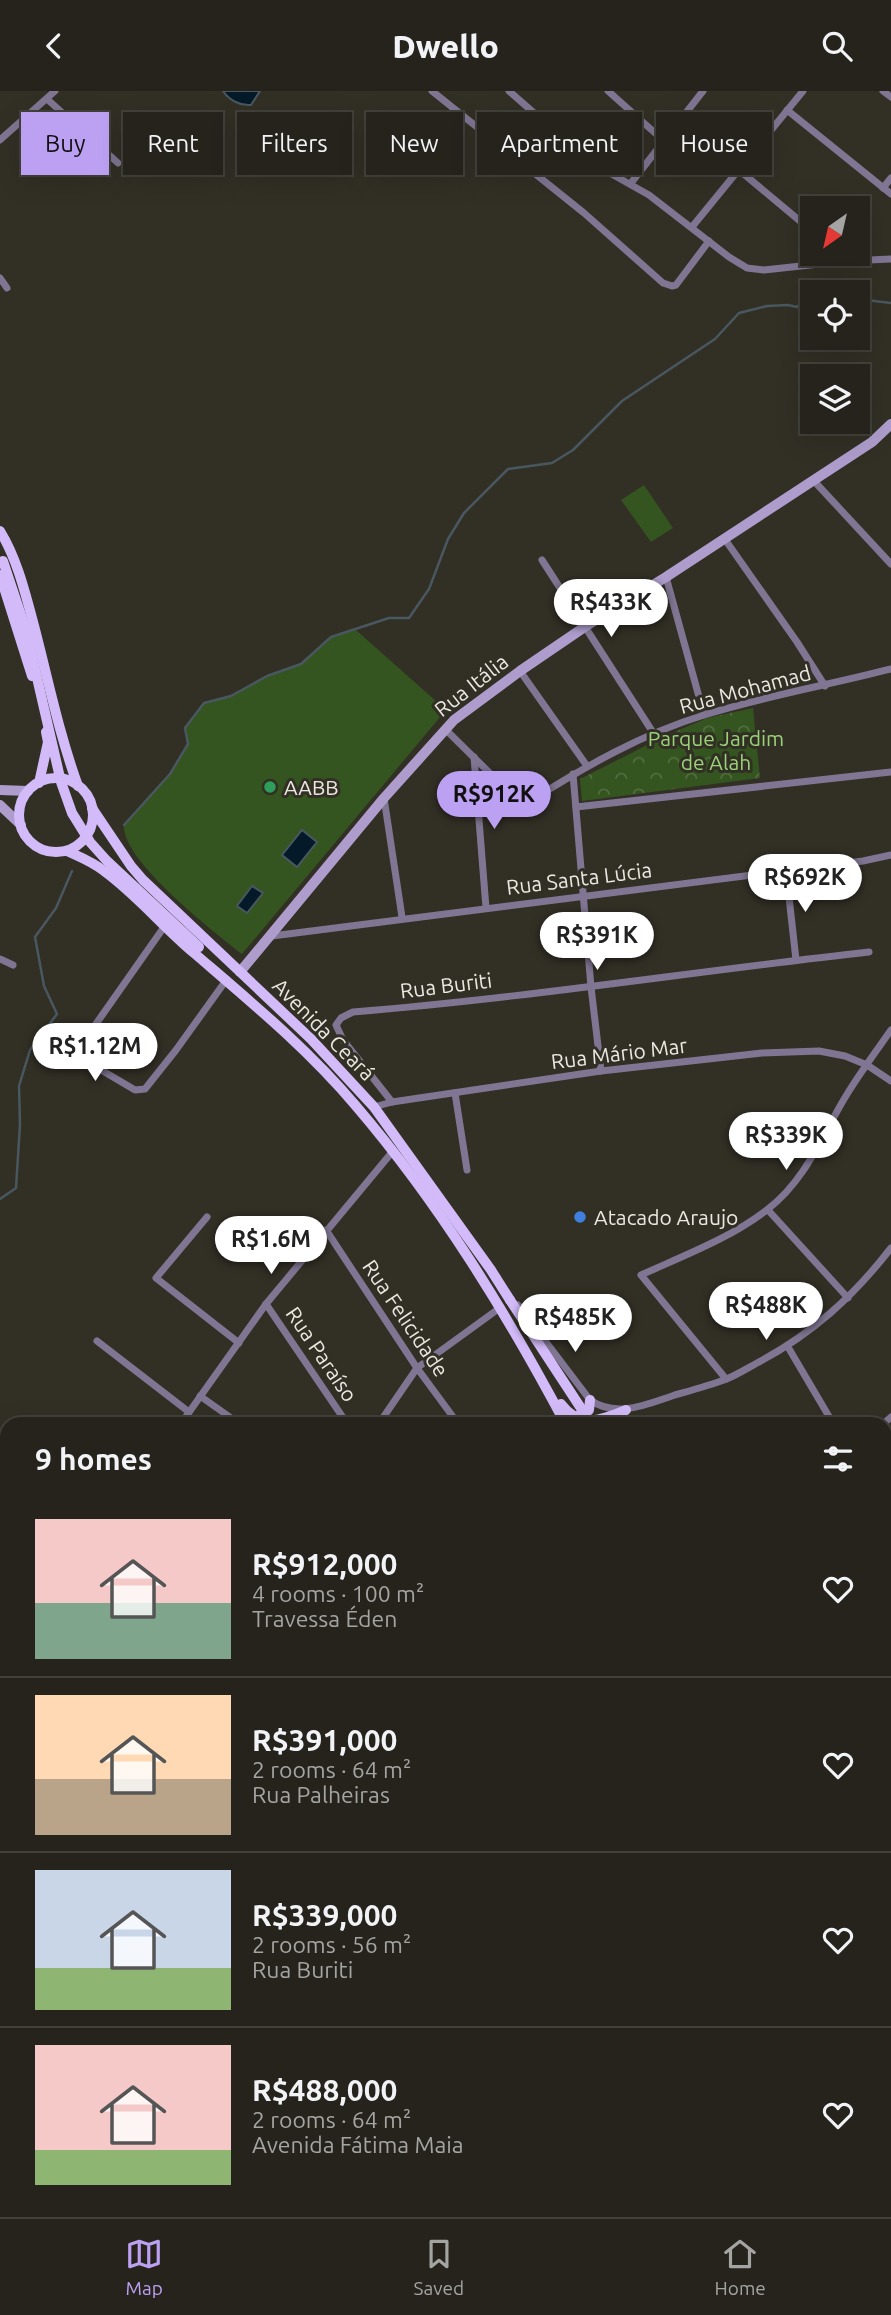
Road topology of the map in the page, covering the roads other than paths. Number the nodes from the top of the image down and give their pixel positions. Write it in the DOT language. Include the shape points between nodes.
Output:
graph roads {
  1 [pos="55,91"];
  2 [pos="432,91"];
  3 [pos="509,91"];
  4 [pos="608,91"];
  5 [pos="703,91"];
  6 [pos="803,91"];
  7 [pos="883,91"];
  8 [pos="891,97"];
  9 [pos="47,99"];
  10 [pos="787,110"];
  11 [pos="686,112"];
  12 [pos="772,129"];
  13 [pos="656,135"];
  14 [pos="0,140"];
  15 [pos="656,150"];
  16 [pos="118,163"];
  17 [pos="735,175"];
  18 [pos="745,175"];
  19 [pos="891,178"];
  20 [pos="631,183"];
  21 [pos="883,188"];
  22 [pos="891,194"];
  23 [pos="800,221"];
  24 [pos="692,227"];
  25 [pos="709,241"];
  26 [pos="891,259"];
  27 [pos="870,260"];
  28 [pos="800,266"];
  29 [pos="0,278"];
  30 [pos="7,288"];
  31 [pos="891,426"];
  32 [pos="814,481"];
  33 [pos="0,531"];
  34 [pos="724,538"];
  35 [pos="1,559"];
  36 [pos="542,561"];
  37 [pos="891,564"];
  38 [pos="0,575"];
  39 [pos="666,577"];
  40 [pos="586,626"];
  41 [pos="891,669"];
  42 [pos="520,671"];
  43 [pos="825,686"];
  44 [pos="704,715"];
  45 [pos="445,729"];
  46 [pos="654,734"];
  47 [pos="474,757"];
  48 [pos="587,766"];
  49 [pos="891,772"];
  50 [pos="573,775"];
  51 [pos="39,783"];
  52 [pos="78,786"];
  53 [pos="0,790"];
  54 [pos="29,791"];
  55 [pos="383,798"];
  56 [pos="0,805"];
  57 [pos="576,807"];
  58 [pos="92,808"];
  59 [pos="21,825"];
  60 [pos="67,851"];
  61 [pos="891,855"];
  62 [pos="786,870"];
  63 [pos="583,895"];
  64 [pos="486,908"];
  65 [pos="402,918"];
  66 [pos="164,927"];
  67 [pos="272,936"];
  68 [pos="869,952"];
  69 [pos="0,959"];
  70 [pos="796,960"];
  71 [pos="13,965"];
  72 [pos="240,972"];
  73 [pos="223,977"];
  74 [pos="591,987"];
  75 [pos="891,1030"];
  76 [pos="867,1065"];
  77 [pos="601,1071"];
  78 [pos="891,1081"];
  79 [pos="455,1093"];
  80 [pos="392,1102"];
  81 [pos="374,1107"];
  82 [pos="393,1151"];
  83 [pos="467,1170"];
  84 [pos="768,1210"];
  85 [pos="207,1217"];
  86 [pos="326,1230"];
  87 [pos="891,1248"];
  88 [pos="848,1298"];
  89 [pos="506,1301"];
  90 [pos="266,1304"];
  91 [pos="97,1341"];
  92 [pos="239,1343"];
  93 [pos="788,1347"];
  94 [pos="417,1368"];
  95 [pos="726,1379"];
  96 [pos="200,1395"];
  97 [pos="590,1400"];
  98 [pos="626,1410"];
  99 [pos="189,1412"];
  100 [pos="186,1417"];
  101 [pos="231,1417"];
  102 [pos="343,1417"];
  103 [pos="383,1417"];
  104 [pos="453,1417"];
  105 [pos="568,1417"];
  106 [pos="578,1417"];
  107 [pos="586,1417"];
  108 [pos="606,1417"];
  109 [pos="623,1417"];
  110 [pos="829,1417"];
  1 -- 9 [label="street"];
  2 -- 25 [label="street" via="663,283 676,285"];
  3 -- 20 [label="street" via="575,149"];
  4 -- 13 [label="street"];
  5 -- 11 [label="street"];
  6 -- 10 [label="street"];
  7 -- 8 [label="street"];
  9 -- 14 [label="street"];
  9 -- 16 [label="street"];
  10 -- 12 [label="street"];
  10 -- 21 [label="street"];
  15 -- 20 [label="street"];
  17 -- 24 [label="street"];
  18 -- 23 [label="street"];
  19 -- 21 [label="street"];
  20 -- 24 [label="street"];
  21 -- 22 [label="street"];
  24 -- 25 [label="street"];
  25 -- 28 [label="street" via="747,268"];
  26 -- 27 [label="street"];
  29 -- 30 [label="street"];
  31 -- 32 [label="street, Rua Itália"];
  32 -- 34 [label="street, Rua Itália"];
  32 -- 37 [label="street"];
  33 -- 52 [label="main road" via="21,580"];
  34 -- 39 [label="street, Rua Itália"];
  34 -- 43 [label="street"];
  35 -- 73 [label="main road, bridge" via="26,631 72,813 107,861 199,947"];
  36 -- 40 [label="street"];
  38 -- 51 [label="main road" via="48,742"];
  39 -- 40 [label="street, Rua Itália"];
  39 -- 44 [label="street"];
  40 -- 42 [label="street, Rua Itália"];
  40 -- 46 [label="street"];
  41 -- 43 [label="street, Rua Mohamad"];
  42 -- 45 [label="street, Rua Itália"];
  42 -- 48 [label="street"];
  43 -- 44 [label="street, Rua Mohamad"];
  44 -- 46 [label="street, Rua Mohamad"];
  45 -- 47 [label="street, Rua Mohamad"];
  45 -- 55 [label="street, Rua Itália"];
  46 -- 48 [label="street, Rua Mohamad"];
  47 -- 50 [label="street, Rua Mohamad" via="521,801 532,800"];
  47 -- 64 [label="street"];
  48 -- 50 [label="street, Rua Mohamad"];
  49 -- 57 [label="street"];
  50 -- 57 [label="street"];
  51 -- 52 [label="main road" via="59,779"];
  51 -- 54 [label="main road"];
  52 -- 58 [label="main road"];
  53 -- 54 [label="street"];
  54 -- 59 [label="main road" via="20,809"];
  55 -- 65 [label="street"];
  55 -- 67 [label="street, Rua Itália"];
  56 -- 59 [label="street"];
  57 -- 63 [label="street"];
  58 -- 60 [label="main road" via="88,835"];
  58 -- 72 [label="main road, Avenida Ceará" via="143,880"];
  59 -- 60 [label="main road" via="29,841 40,849"];
  60 -- 66 [label="main road" via="103,870"];
  61 -- 62 [label="street, Rua Santa Lúcia"];
  62 -- 63 [label="street, Rua Santa Lúcia"];
  62 -- 70 [label="street"];
  63 -- 64 [label="street, Rua Santa Lúcia"];
  63 -- 74 [label="street"];
  64 -- 65 [label="street, Rua Santa Lúcia"];
  65 -- 67 [label="street, Rua Santa Lúcia"];
  66 -- 73 [label="main road"];
  66 -- 73 [label="street" via="83,1041 80,1056 135,1090 145,1089"];
  67 -- 72 [label="street, Rua Itália"];
  68 -- 70 [label="street, Rua Buriti"];
  69 -- 71 [label="street"];
  70 -- 74 [label="street, Rua Buriti"];
  72 -- 81 [label="main road, Avenida Ceará"];
  73 -- 82 [label="main road, Avenida Ceará" via="304,1050"];
  74 -- 77 [label="street"];
  74 -- 80 [label="street, Rua Buriti" via="353,1012 341,1018 336,1025 343,1040"];
  75 -- 76 [label="street"];
  76 -- 77 [label="street, Rua Mário Mar" via="819,1051"];
  76 -- 78 [label="street, Rua Mário Mar"];
  76 -- 84 [label="street" via="804,1171"];
  77 -- 79 [label="street, Rua Mário Mar"];
  79 -- 80 [label="street, Rua Mário Mar"];
  79 -- 83 [label="street"];
  80 -- 81 [label="street, Rua Mário Mar"];
  81 -- 89 [label="main road, Avenida Ceará"];
  82 -- 86 [label="street"];
  82 -- 89 [label="main road, Avenida Ceará"];
  84 -- 88 [label="street"];
  84 -- 95 [label="street" via="641,1275"];
  85 -- 92 [label="street" via="156,1278"];
  86 -- 90 [label="street"];
  86 -- 94 [label="street, Rua Felicidade"];
  87 -- 88 [label="street"];
  88 -- 93 [label="street"];
  89 -- 94 [label="street"];
  89 -- 97 [label="street, Avenida Ceará" via="520,1307"];
  89 -- 105 [label="main road, Avenida Ceará" via="542,1380"];
  89 -- 107 [label="main road, Avenida Ceará, bridge"];
  90 -- 92 [label="street"];
  90 -- 102 [label="street, Rua Paraíso"];
  91 -- 99 [label="street"];
  92 -- 96 [label="street"];
  93 -- 95 [label="street"];
  93 -- 110 [label="street"];
  94 -- 103 [label="street"];
  94 -- 104 [label="street, Rua Felicidade"];
  95 -- 98 [label="street"];
  96 -- 99 [label="street"];
  96 -- 101 [label="street"];
  97 -- 98 [label="street" via="598,1406"];
  97 -- 106 [label="main road" via="589,1410"];
  98 -- 108 [label="main road"];
  98 -- 109 [label="street"];
  99 -- 100 [label="street"];
}
